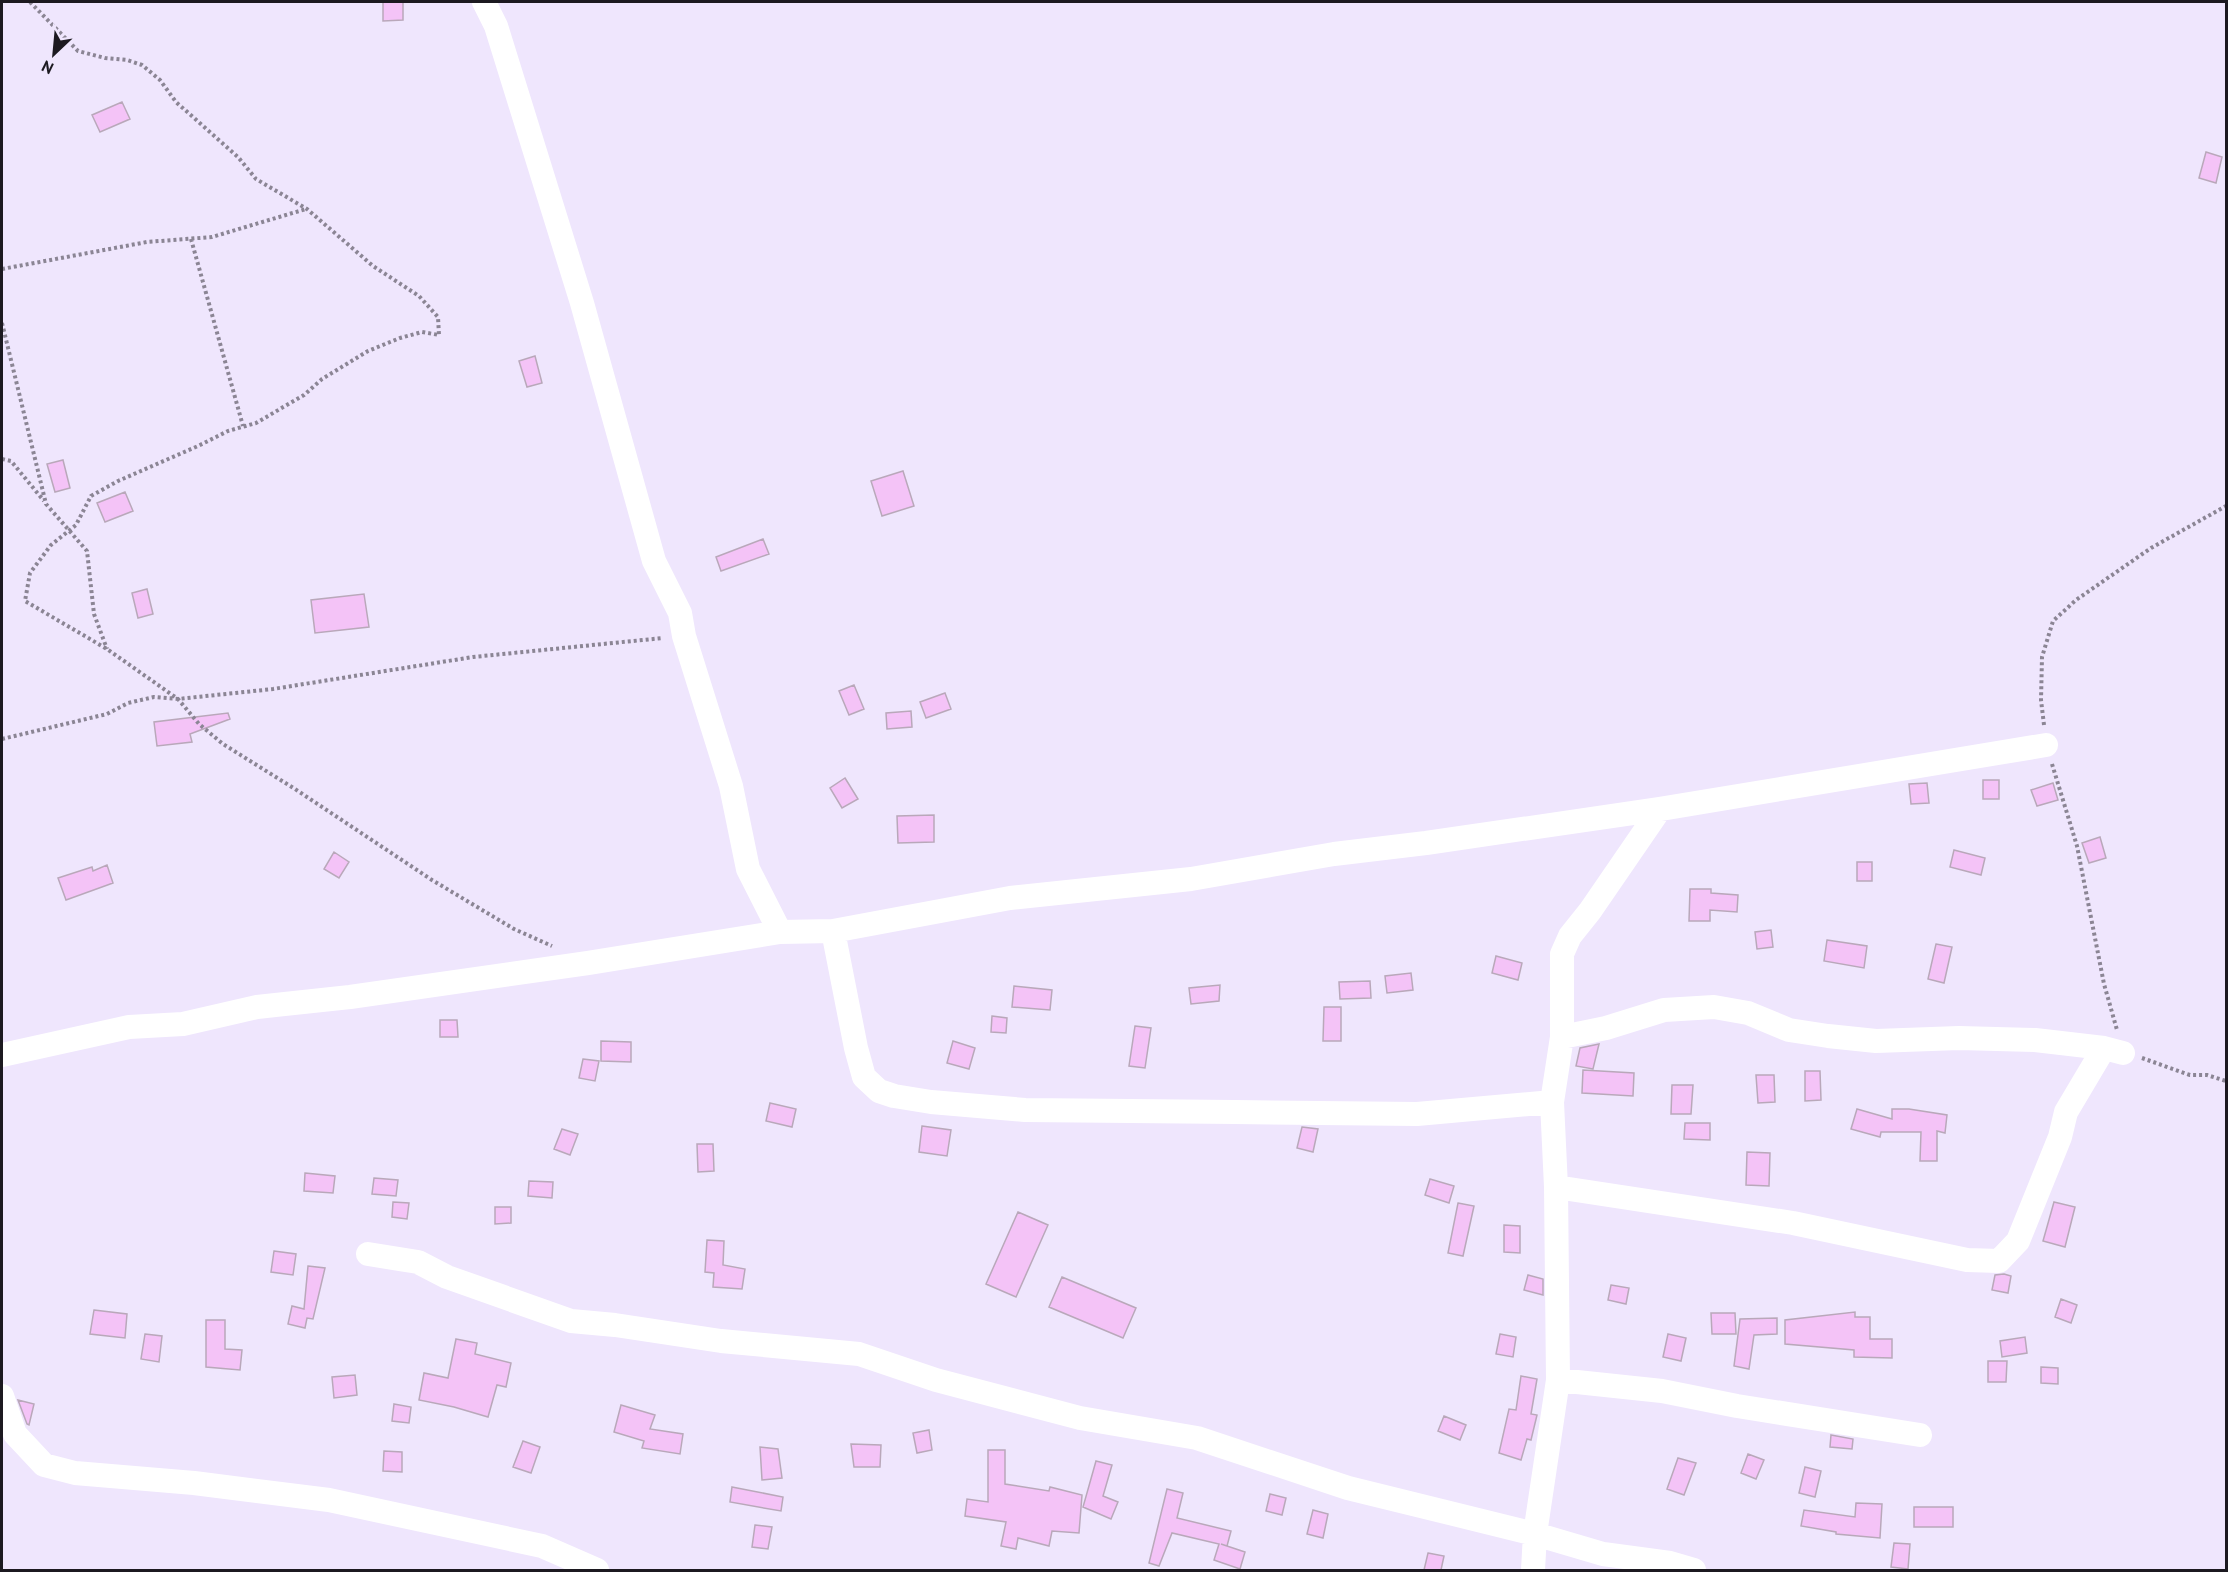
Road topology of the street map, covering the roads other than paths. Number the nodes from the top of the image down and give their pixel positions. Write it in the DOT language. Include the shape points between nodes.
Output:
graph roads {
  1 [pos="484,2"];
  2 [pos="2046,745"];
  3 [pos="1660,809"];
  4 [pos="780,932"];
  5 [pos="832,932"];
  6 [pos="1562,1037"];
  7 [pos="2,1055"];
  8 [pos="1552,1102"];
  9 [pos="1556,1187"];
  10 [pos="368,1254"];
  11 [pos="1558,1380"];
  12 [pos="2,1396"];
  13 [pos="1920,1435"];
  14 [pos="1535,1534"];
  15 [pos="597,1570"];
  16 [pos="1533,1570"];
  17 [pos="1694,1570"];
  1 -- 4 [label="street" via="496,26 582,303 654,561 680,613 731,786 748,869"];
  2 -- 3 [label="street"];
  3 -- 5 [label="street" via="1334,854 1191,879 1010,898"];
  3 -- 6 [label="street" via="1570,936 1562,954"];
  4 -- 5 [label="street"];
  4 -- 7 [label="street" via="350,998 256,1007 183,1024 129,1027"];
  5 -- 8 [label="street" via="864,1077 879,1091 894,1096 1025,1110 1246,1113 1417,1114"];
  6 -- 8 [label="street"];
  6 -- 9 [label="street" via="1664,1010 1714,1007 1748,1013 1789,1030 1876,1041 2035,1040 2113,1050 2066,1112 2060,1137 2018,1242 1999,1261 1967,1260 1793,1223"];
  8 -- 9 [label="street"];
  9 -- 11 [label="street"];
  10 -- 14 [label="street" via="418,1262 458,1281 571,1321 859,1354 895,1368 1080,1418 1197,1438 1348,1488"];
  11 -- 13 [label="street" via="1662,1391"];
  11 -- 14 [label="street"];
  12 -- 15 [label="street" via="15,1434 44,1465 75,1473 194,1482 329,1500 542,1546"];
  14 -- 16 [label="street"];
  14 -- 17 [label="street" via="1603,1554"];
}
